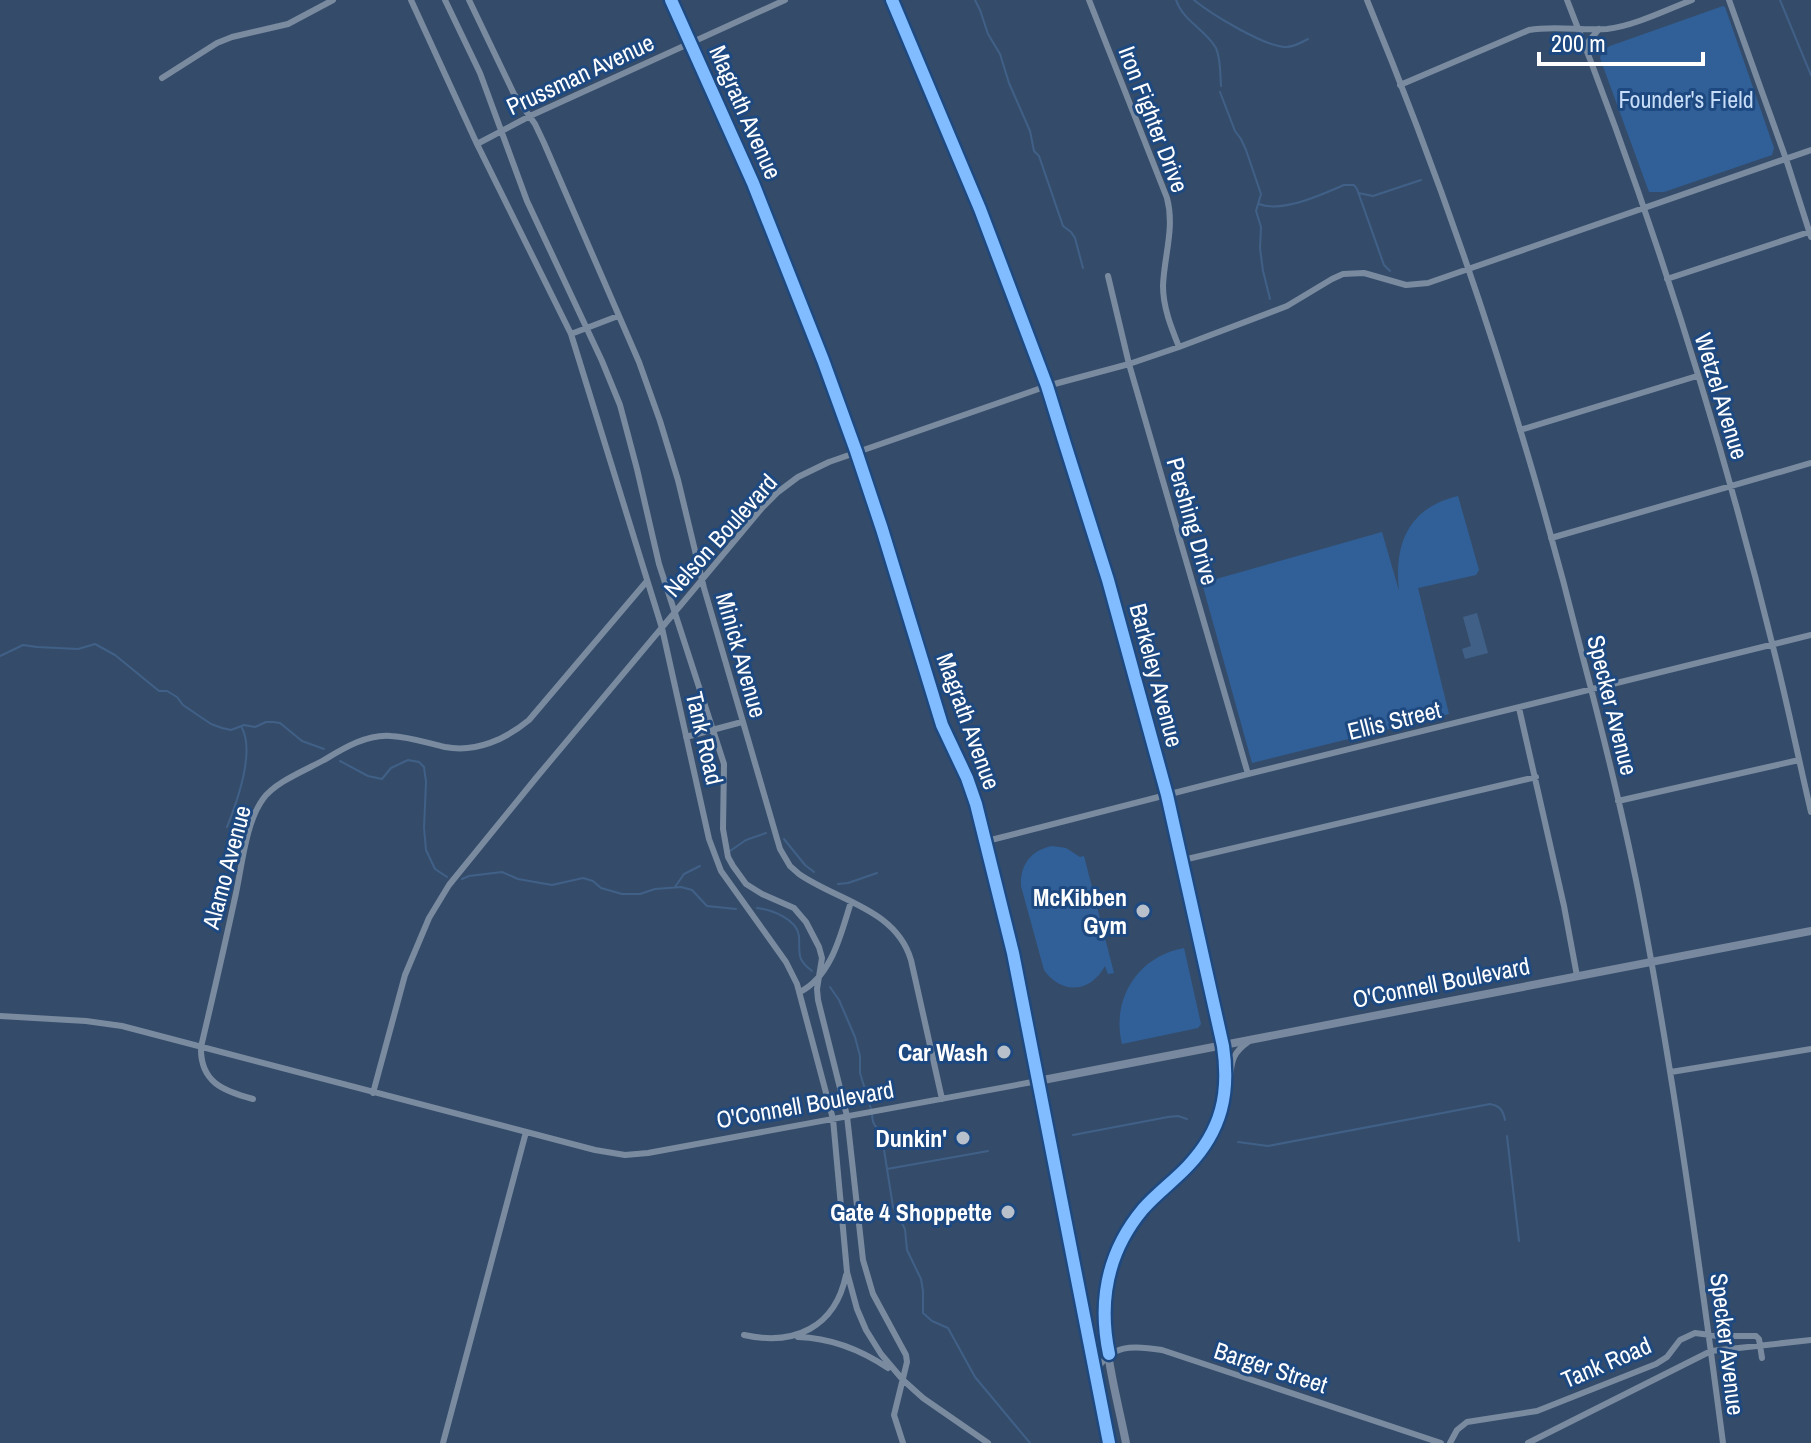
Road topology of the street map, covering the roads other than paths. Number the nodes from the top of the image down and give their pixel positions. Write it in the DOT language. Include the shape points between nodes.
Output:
graph roads {
  1 [pos="333,0"];
  2 [pos="411,0"];
  3 [pos="445,0"];
  4 [pos="469,0"];
  5 [pos="671,0"];
  6 [pos="785,0"];
  7 [pos="892,0"];
  8 [pos="1089,0"];
  9 [pos="1367,0"];
  10 [pos="1567,0"];
  11 [pos="1692,0"];
  12 [pos="1729,0"];
  13 [pos="1578,29"];
  14 [pos="1599,29"];
  15 [pos="691,43"];
  16 [pos="1587,51"];
  17 [pos="162,78"];
  18 [pos="1400,85"];
  19 [pos="530,116"];
  20 [pos="500,131"];
  21 [pos="477,144"];
  22 [pos="1811,150"];
  23 [pos="1786,159"];
  24 [pos="1643,208"];
  25 [pos="1810,234"];
  26 [pos="1467,268"];
  27 [pos="1108,276"];
  28 [pos="1667,279"];
  29 [pos="618,316"];
  30 [pos="585,329"];
  31 [pos="571,334"];
  32 [pos="1179,347"];
  33 [pos="1129,364"];
  34 [pos="1697,376"];
  35 [pos="1047,386"];
  36 [pos="1520,430"];
  37 [pos="856,451"];
  38 [pos="1811,463"];
  39 [pos="1730,487"];
  40 [pos="1551,538"];
  41 [pos="702,580"];
  42 [pos="647,581"];
  43 [pos="674,613"];
  44 [pos="662,628"];
  45 [pos="1811,635"];
  46 [pos="1772,644"];
  47 [pos="1592,690"];
  48 [pos="1519,708"];
  49 [pos="742,722"];
  50 [pos="714,730"];
  51 [pos="686,737"];
  52 [pos="1799,760"];
  53 [pos="1248,774"];
  54 [pos="1536,777"];
  55 [pos="1167,795"];
  56 [pos="1618,801"];
  57 [pos="1811,812"];
  58 [pos="987,841"];
  59 [pos="1183,860"];
  60 [pos="851,902"];
  61 [pos="1811,931"];
  62 [pos="1651,962"];
  63 [pos="1577,976"];
  64 [pos="819,978"];
  65 [pos="800,992"];
  66 [pos="0,1016"];
  67 [pos="1251,1040"];
  68 [pos="1223,1046"];
  69 [pos="201,1047"];
  70 [pos="1811,1049"];
  71 [pos="1671,1072"];
  72 [pos="1038,1081"];
  73 [pos="373,1093"];
  74 [pos="1224,1098"];
  75 [pos="253,1099"];
  76 [pos="942,1099"];
  77 [pos="847,1116"];
  78 [pos="833,1119"];
  79 [pos="526,1132"];
  80 [pos="847,1272"];
  81 [pos="744,1335"];
  82 [pos="1709,1335"];
  83 [pos="790,1337"];
  84 [pos="1811,1340"];
  85 [pos="1760,1346"];
  86 [pos="1726,1350"];
  87 [pos="1711,1351"];
  88 [pos="1109,1354"];
  89 [pos="1762,1358"];
  90 [pos="893,1371"];
  91 [pos="1095,1372"];
  92 [pos="903,1380"];
  93 [pos="443,1443"];
  94 [pos="903,1443"];
  95 [pos="988,1443"];
  96 [pos="1109,1443"];
  97 [pos="1126,1443"];
  98 [pos="1441,1443"];
  99 [pos="1450,1443"];
  100 [pos="1528,1443"];
  101 [pos="1723,1443"];
  1 -- 17 [label="street" via="288,24 225,40"];
  2 -- 21 [label="street, Tank Road"];
  3 -- 20 [label="street" via="480,73"];
  4 -- 19 [label="street, Minick Avenue"];
  5 -- 15 [label="main road, Magrath Avenue"];
  6 -- 15 [label="street, Prussman Avenue"];
  7 -- 35 [label="main road, Barkeley Avenue"];
  8 -- 32 [label="street, Iron Fighter Drive" via="1169,206 1163,290"];
  9 -- 18 [label="street, Specker Avenue"];
  10 -- 13 [label="street, Wetzel Avenue"];
  11 -- 14 [label="street"];
  12 -- 23 [label="street"];
  13 -- 14 [label="street"];
  13 -- 16 [label="street, Wetzel Avenue"];
  13 -- 18 [label="street" via="1529,30"];
  14 -- 16 [label="street"];
  15 -- 19 [label="street, Prussman Avenue"];
  15 -- 37 [label="main road, Magrath Avenue" via="753,183"];
  16 -- 24 [label="street, Wetzel Avenue"];
  18 -- 26 [label="street, Specker Avenue"];
  19 -- 20 [label="street, Prussman Avenue"];
  19 -- 29 [label="street, Minick Avenue"];
  20 -- 21 [label="street, Prussman Avenue"];
  20 -- 30 [label="street"];
  21 -- 31 [label="street, Tank Road"];
  22 -- 23 [label="street"];
  23 -- 24 [label="street"];
  23 -- 25 [label="street"];
  24 -- 26 [label="street, Nelson Boulevard"];
  24 -- 28 [label="street, Wetzel Avenue"];
  25 -- 28 [label="street"];
  26 -- 32 [label="street, Nelson Boulevard" via="1412,285 1364,273 1343,274 1287,306"];
  26 -- 36 [label="street, Specker Avenue"];
  27 -- 33 [label="street, Pershing Drive"];
  28 -- 34 [label="street, Wetzel Avenue"];
  29 -- 30 [label="street"];
  29 -- 41 [label="street, Minick Avenue" via="660,421"];
  30 -- 31 [label="street"];
  30 -- 43 [label="street" via="626,423"];
  31 -- 42 [label="street, Tank Road"];
  32 -- 33 [label="street, Nelson Boulevard"];
  33 -- 35 [label="street, Nelson Boulevard"];
  33 -- 53 [label="street, Pershing Drive"];
  34 -- 36 [label="street"];
  34 -- 39 [label="street, Wetzel Avenue"];
  35 -- 37 [label="street, Nelson Boulevard"];
  35 -- 55 [label="main road, Barkeley Avenue"];
  36 -- 40 [label="street, Specker Avenue"];
  37 -- 41 [label="street, Nelson Boulevard" via="783,488"];
  37 -- 58 [label="main road, Magrath Avenue" via="942,725 967,778"];
  38 -- 39 [label="street"];
  39 -- 40 [label="street"];
  39 -- 46 [label="street, Wetzel Avenue"];
  40 -- 47 [label="street, Specker Avenue"];
  41 -- 43 [label="street, Nelson Boulevard"];
  41 -- 49 [label="street, Minick Avenue"];
  42 -- 44 [label="street, Tank Road"];
  42 -- 69 [label="street, Alamo Avenue" via="529,720 509,735 463,748 369,737 269,793 249,835"];
  43 -- 44 [label="street, Nelson Boulevard"];
  43 -- 50 [label="street"];
  44 -- 51 [label="street, Tank Road"];
  44 -- 73 [label="street, Nelson Boulevard" via="442,896 405,975"];
  45 -- 46 [label="street, Ellis Street"];
  46 -- 47 [label="street, Ellis Street"];
  46 -- 52 [label="street, Wetzel Avenue"];
  47 -- 48 [label="street, Ellis Street"];
  47 -- 56 [label="street, Specker Avenue"];
  48 -- 53 [label="street, Ellis Street"];
  48 -- 54 [label="street"];
  49 -- 50 [label="street"];
  49 -- 60 [label="street, Minick Avenue" via="785,858 805,878"];
  50 -- 51 [label="street"];
  50 -- 64 [label="street" via="724,764 728,857 746,884 801,914 819,947"];
  51 -- 65 [label="street, Tank Road" via="716,861"];
  52 -- 56 [label="street"];
  52 -- 57 [label="street, Wetzel Avenue"];
  53 -- 55 [label="street, Ellis Street"];
  54 -- 59 [label="street"];
  54 -- 63 [label="street"];
  55 -- 58 [label="street, Ellis Street"];
  55 -- 59 [label="main road, Barkeley Avenue"];
  56 -- 62 [label="street, Specker Avenue"];
  58 -- 72 [label="main road, Magrath Avenue"];
  59 -- 68 [label="main road, Barkeley Avenue"];
  60 -- 64 [label="street"];
  60 -- 76 [label="street, Minick Avenue" via="885,921 905,944"];
  61 -- 62 [label="main road, O'Connell Boulevard"];
  62 -- 63 [label="main road, O'Connell Boulevard"];
  62 -- 71 [label="street, Specker Avenue"];
  63 -- 67 [label="main road, O'Connell Boulevard"];
  64 -- 65 [label="street"];
  64 -- 77 [label="street" via="818,1000"];
  65 -- 78 [label="street, Tank Road"];
  66 -- 69 [label="street, O'Connell Boulevard" via="113,1024"];
  67 -- 68 [label="main road, O'Connell Boulevard"];
  67 -- 74 [label="street" via="1233,1057"];
  68 -- 72 [label="main road, O'Connell Boulevard"];
  68 -- 74 [label="main road, Barkeley Avenue"];
  69 -- 73 [label="street, O'Connell Boulevard"];
  69 -- 75 [label="street" via="214,1083"];
  70 -- 71 [label="street"];
  71 -- 82 [label="street, Specker Avenue"];
  72 -- 76 [label="street, O'Connell Boulevard"];
  72 -- 91 [label="main road, Magrath Avenue"];
  73 -- 79 [label="street, O'Connell Boulevard"];
  74 -- 88 [label="main road, Barkeley Avenue" via="1204,1147 1140,1213 1114,1257 1104,1301"];
  76 -- 77 [label="street, O'Connell Boulevard"];
  77 -- 78 [label="street, O'Connell Boulevard"];
  77 -- 92 [label="street" via="863,1260 873,1294 906,1355"];
  78 -- 79 [label="street, O'Connell Boulevard" via="635,1155 605,1153"];
  78 -- 80 [label="street, Tank Road"];
  79 -- 93 [label="street"];
  80 -- 83 [label="street" via="826,1317"];
  80 -- 90 [label="street, Tank Road" via="866,1330"];
  81 -- 83 [label="street"];
  82 -- 85 [label="street, Tank Road" via="1756,1336"];
  82 -- 86 [label="street"];
  82 -- 87 [label="street, Specker Avenue"];
  82 -- 99 [label="street, Tank Road" via="1689,1335 1656,1364 1537,1411 1467,1422"];
  83 -- 90 [label="street" via="844,1345"];
  84 -- 85 [label="street"];
  85 -- 86 [label="street"];
  85 -- 89 [label="street"];
  86 -- 87 [label="street"];
  87 -- 100 [label="street"];
  87 -- 101 [label="street, Specker Avenue"];
  88 -- 91 [label="street"];
  88 -- 97 [label="main road, Barkeley Avenue"];
  88 -- 98 [label="street, Barger Street" via="1129,1348 1162,1350"];
  90 -- 92 [label="street, Tank Road"];
  91 -- 96 [label="main road, Magrath Avenue"];
  92 -- 94 [label="street" via="894,1415"];
  92 -- 95 [label="street, Tank Road"];
}
